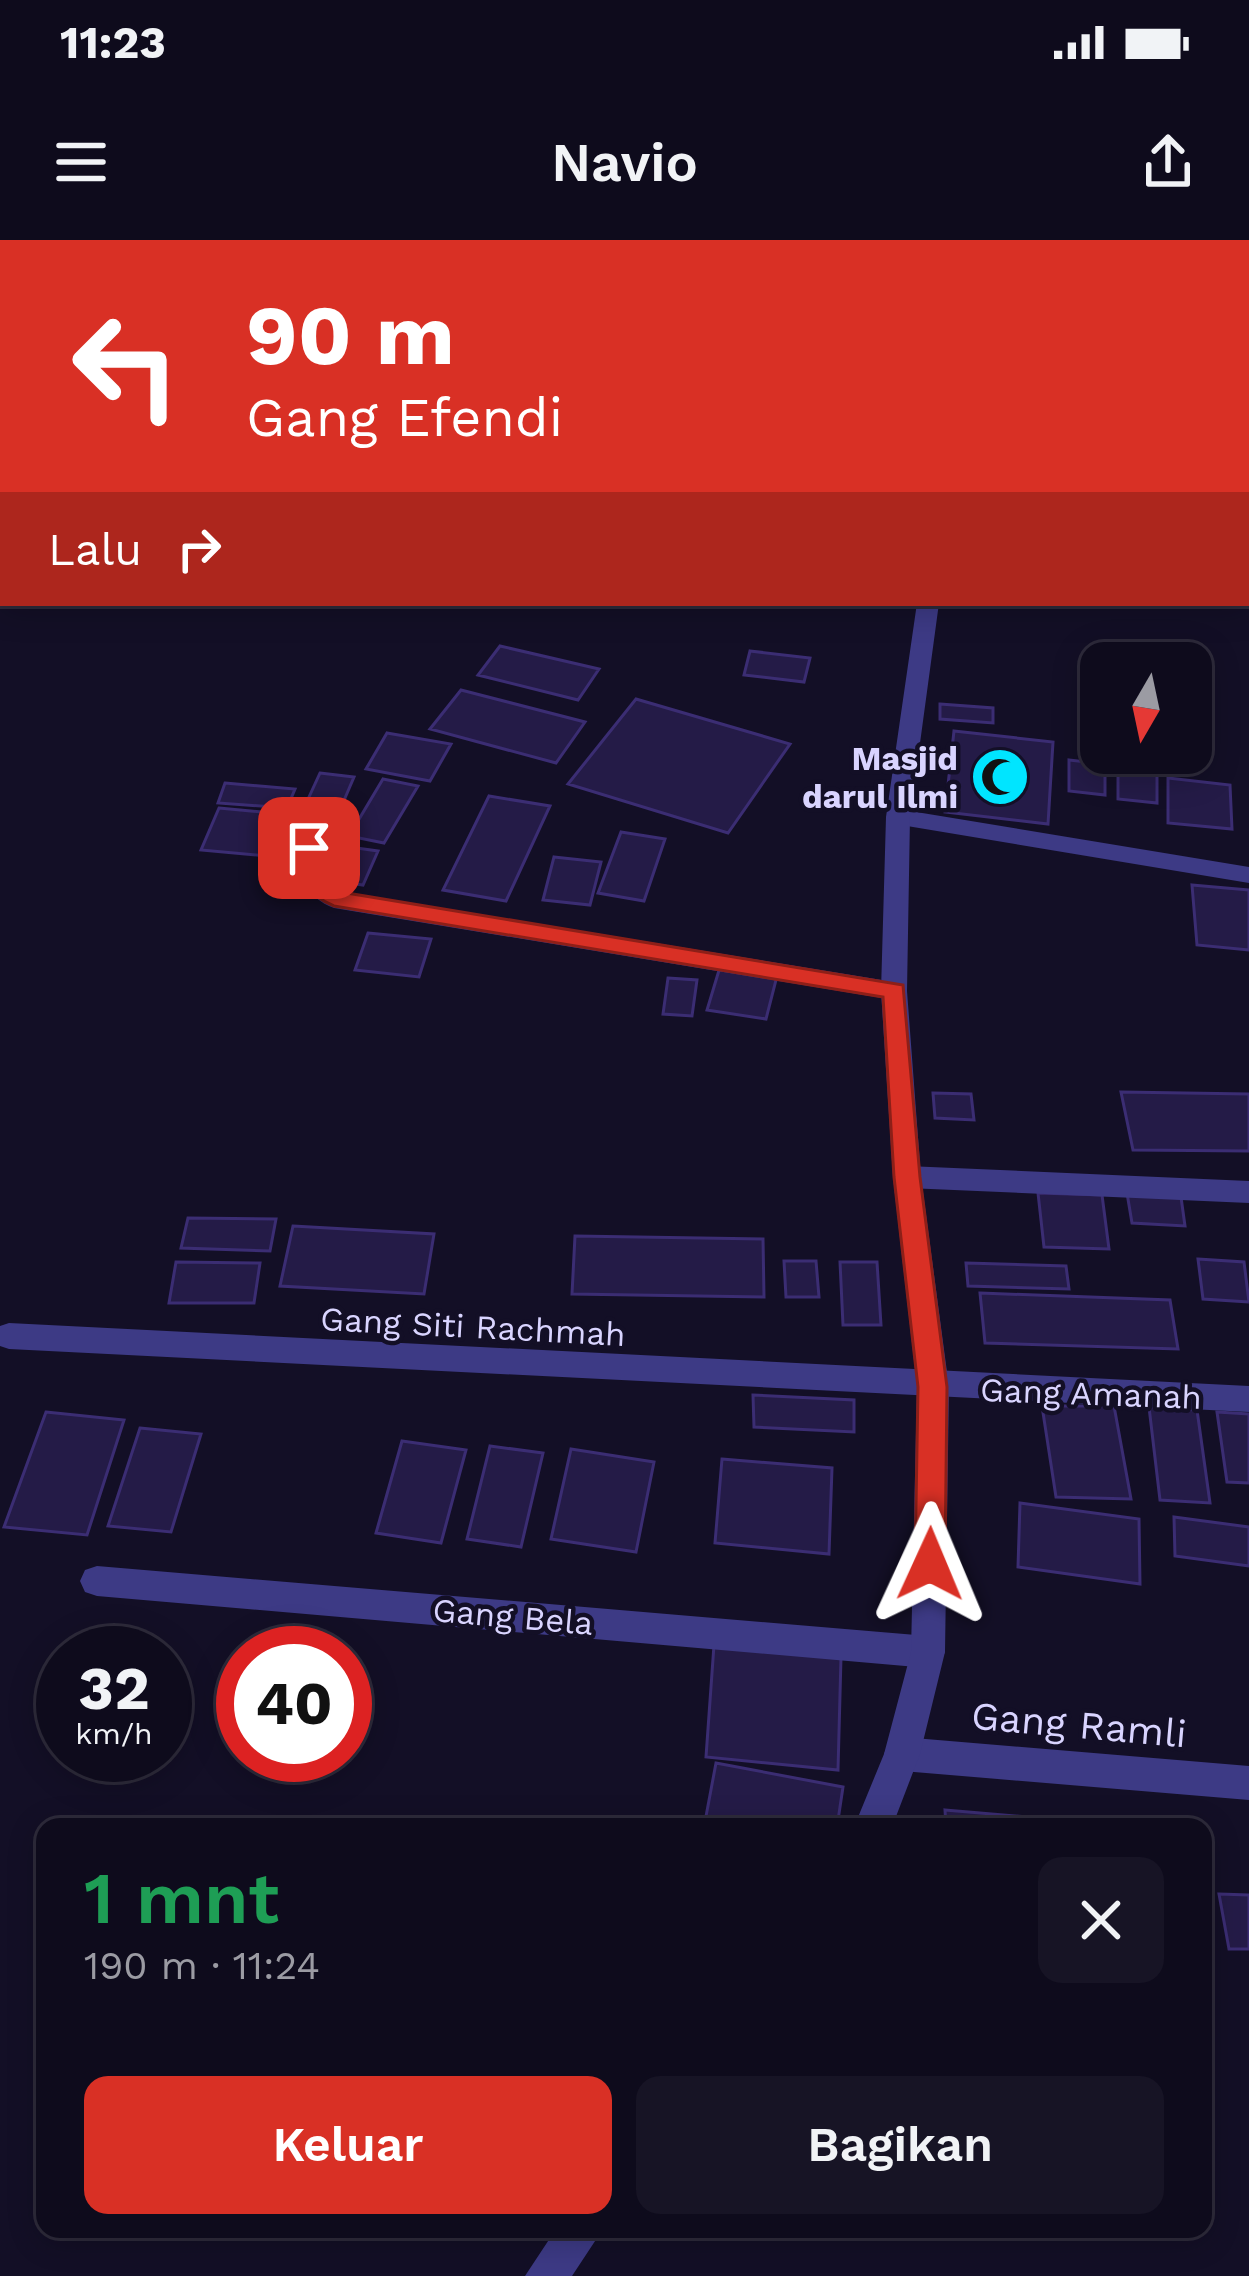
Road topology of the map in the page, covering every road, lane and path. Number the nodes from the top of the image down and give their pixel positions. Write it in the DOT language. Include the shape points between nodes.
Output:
graph roads {
  1 [pos="928,606"];
  2 [pos="898,817"];
  3 [pos="309,848"];
  4 [pos="1249,875"];
  5 [pos="894,991"];
  6 [pos="907,1177"];
  7 [pos="1249,1192"];
  8 [pos="9,1336"];
  9 [pos="933,1387"];
  10 [pos="1249,1399"];
  11 [pos="98,1581"];
  12 [pos="928,1652"];
  13 [pos="902,1754"];
  14 [pos="1249,1783"];
  15 [pos="876,1818"];
  16 [pos="575,2238"];
  17 [pos="546,2276"];
  1 -- 2 [label="street"];
  2 -- 4 [label="street"];
  2 -- 5 [label="street"];
  3 -- 5 [label="street" via="312,877 334,898"];
  5 -- 6 [label="street"];
  6 -- 7 [label="street"];
  6 -- 9 [label="street"];
  8 -- 9 [label="street, Gang Siti Rachmah"];
  9 -- 10 [label="street, Gang Amanah"];
  9 -- 12 [label="street"];
  11 -- 12 [label="street, Gang Bela"];
  12 -- 13 [label="street"];
  13 -- 14 [label="street, Gang Ramli"];
  13 -- 15 [label="street"];
  16 -- 17 [label="street"];
}
